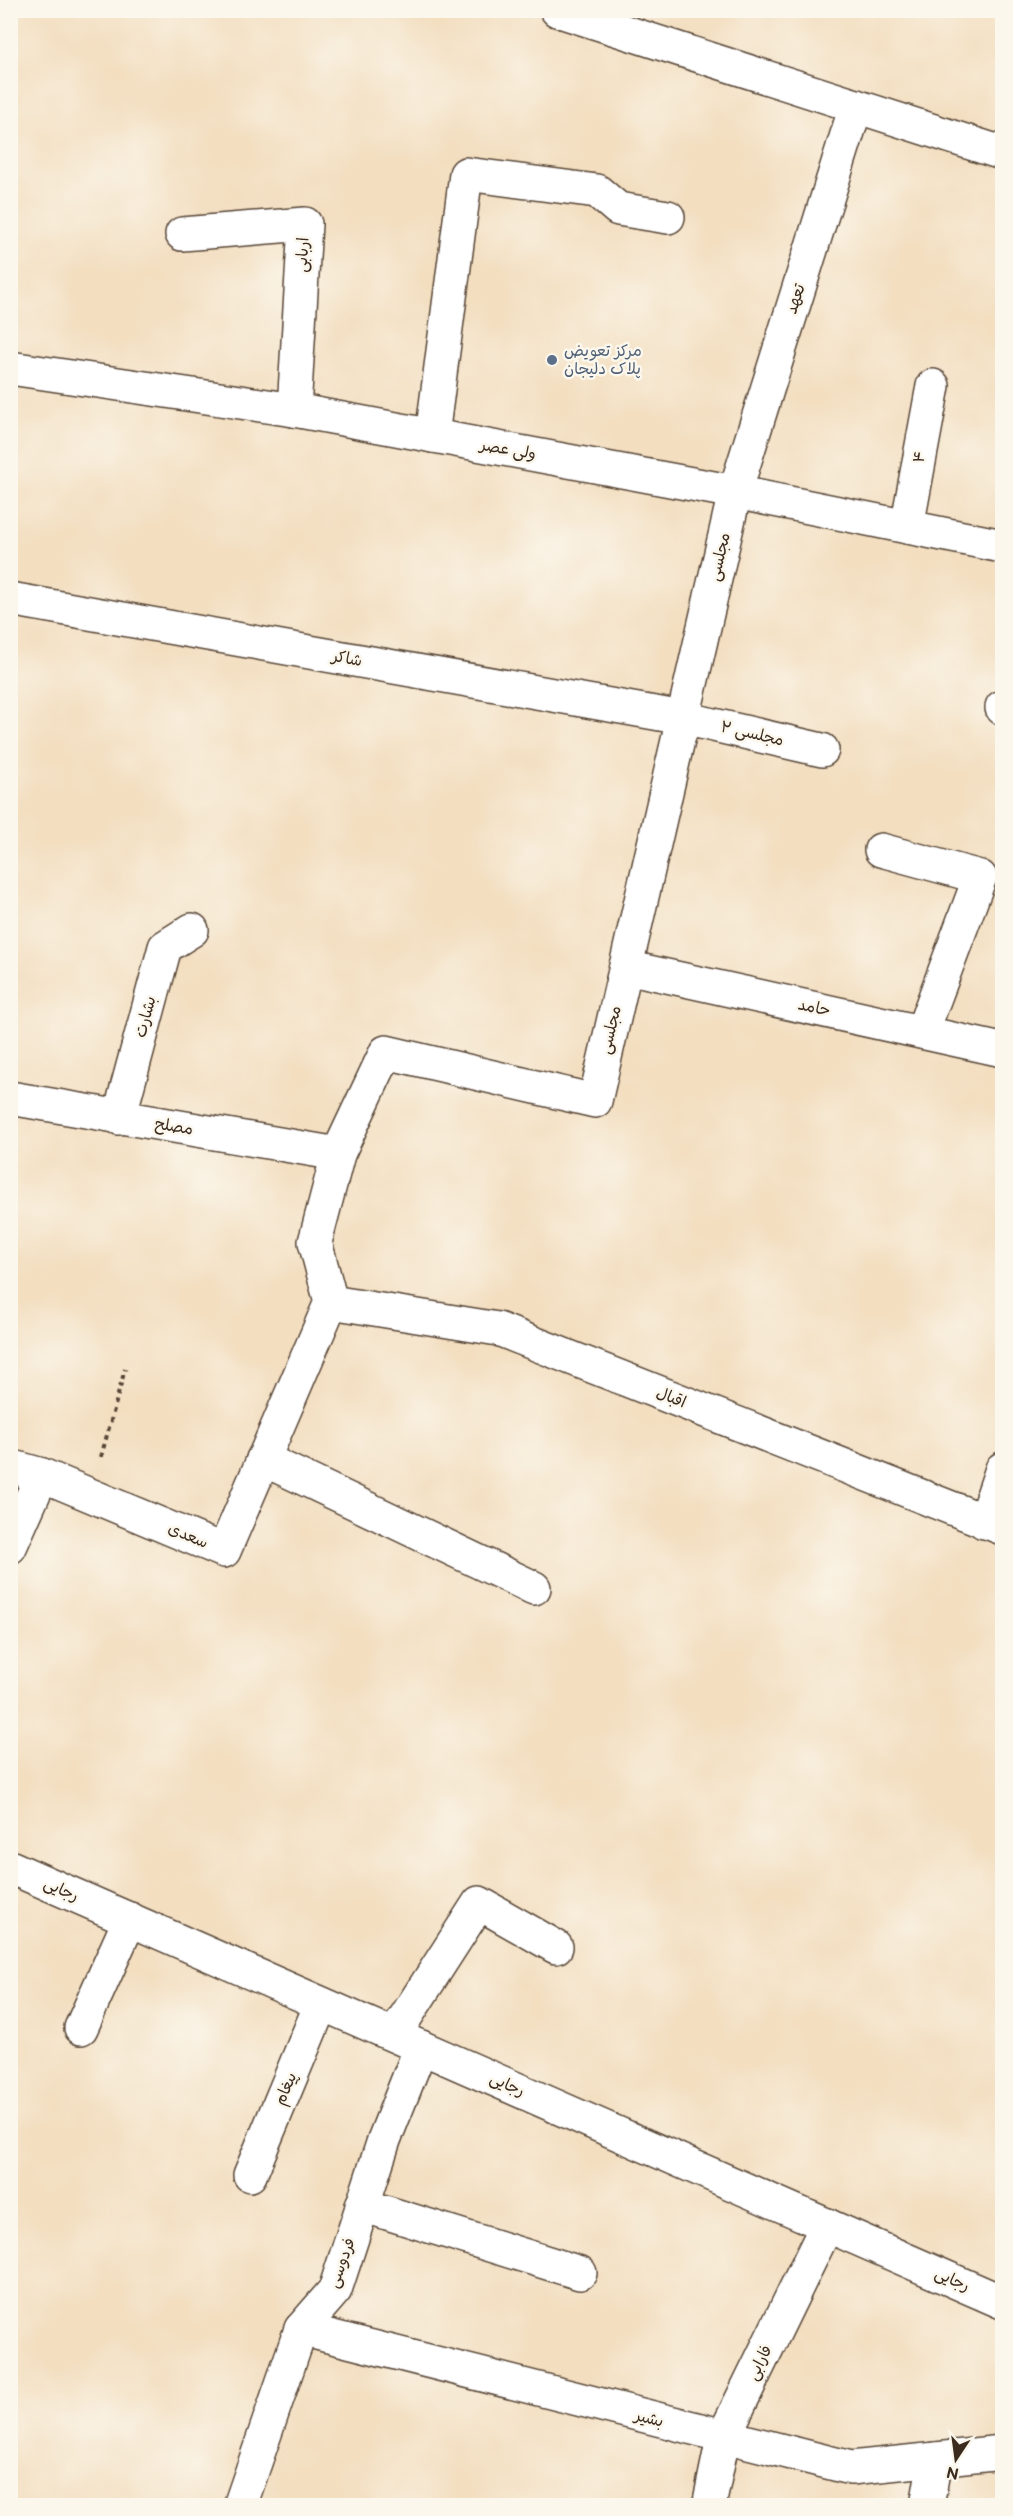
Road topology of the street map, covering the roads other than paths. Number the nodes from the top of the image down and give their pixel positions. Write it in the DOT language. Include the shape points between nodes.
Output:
graph roads {
  1 [pos="557,10"];
  2 [pos="856,106"];
  3 [pos="1002,153"];
  4 [pos="668,217"];
  5 [pos="182,234"];
  6 [pos="10,368"];
  7 [pos="933,386"];
  8 [pos="294,411"];
  9 [pos="432,436"];
  10 [pos="735,492"];
  11 [pos="907,527"];
  12 [pos="1002,546"];
  13 [pos="10,599"];
  14 [pos="683,718"];
  15 [pos="822,750"];
  16 [pos="881,850"];
  17 [pos="192,930"];
  18 [pos="626,967"];
  19 [pos="922,1032"];
  20 [pos="1002,1050"];
  21 [pos="10,1098"];
  22 [pos="119,1118"];
  23 [pos="338,1154"];
  24 [pos="331,1302"];
  25 [pos="263,1459"];
  26 [pos="10,1466"];
  27 [pos="1002,1469"];
  28 [pos="42,1475"];
  29 [pos="993,1525"];
  30 [pos="10,1547"];
  31 [pos="534,1588"];
  32 [pos="11,1869"];
  33 [pos="130,1919"];
  34 [pos="556,1947"];
  35 [pos="321,2004"];
  36 [pos="81,2028"];
  37 [pos="408,2041"];
  38 [pos="250,2175"];
  39 [pos="362,2205"];
  40 [pos="827,2225"];
  41 [pos="580,2273"];
  42 [pos="1002,2302"];
  43 [pos="301,2329"];
  44 [pos="723,2438"];
  45 [pos="1002,2452"];
  46 [pos="935,2459"];
  47 [pos="240,2505"];
  48 [pos="709,2505"];
  49 [pos="927,2505"];
  1 -- 2 [label="street"];
  2 -- 3 [label="street"];
  2 -- 10 [label="street, تعهد"];
  4 -- 9 [label="street" via="618,209 597,190 466,174"];
  5 -- 8 [label="street, اربابی" via="305,224"];
  6 -- 8 [label="street, ولی عصر"];
  7 -- 11 [label="street, ۴"];
  8 -- 9 [label="street, ولی عصر"];
  9 -- 10 [label="street, ولی عصر"];
  10 -- 11 [label="street, ولی عصر"];
  10 -- 14 [label="street, مجلسی"];
  11 -- 12 [label="street, ولی عصر"];
  13 -- 14 [label="street, شاکر"];
  14 -- 15 [label="street, مجلسی ۲"];
  14 -- 18 [label="street, مجلسی"];
  16 -- 19 [label="street" via="980,877"];
  17 -- 22 [label="street, بشارت" via="165,947"];
  18 -- 19 [label="street, حامد"];
  18 -- 23 [label="street, مجلسی" via="595,1101 386,1052"];
  19 -- 20 [label="street, حامد"];
  21 -- 22 [label="street, مصلح"];
  22 -- 23 [label="street, مصلح"];
  23 -- 24 [label="street, مجلسی" via="315,1242"];
  24 -- 25 [label="street, سعدی"];
  24 -- 29 [label="street, اقبال" via="498,1329"];
  25 -- 28 [label="street, سعدی" via="224,1551"];
  25 -- 31 [label="street"];
  26 -- 28 [label="street, سعدی"];
  27 -- 29 [label="street"];
  28 -- 30 [label="street"];
  32 -- 33 [label="street, رجایی"];
  33 -- 35 [label="street, رجایی"];
  33 -- 36 [label="street"];
  34 -- 37 [label="street, فردوسی" via="479,1903"];
  35 -- 37 [label="street, رجایی"];
  35 -- 38 [label="street, پیغام"];
  37 -- 39 [label="street, فردوسی" via="384,2140"];
  37 -- 40 [label="street, رجایی"];
  39 -- 41 [label="street"];
  39 -- 43 [label="street, فردوسی" via="335,2290"];
  40 -- 42 [label="street, رجایی"];
  40 -- 44 [label="street, فارابی"];
  43 -- 44 [label="street, بشیر"];
  43 -- 47 [label="street, فردوسی"];
  44 -- 46 [label="street, بشیر" via="851,2468"];
  44 -- 48 [label="street, فارابی"];
  45 -- 46 [label="street, بشیر"];
  46 -- 49 [label="street"];
}
